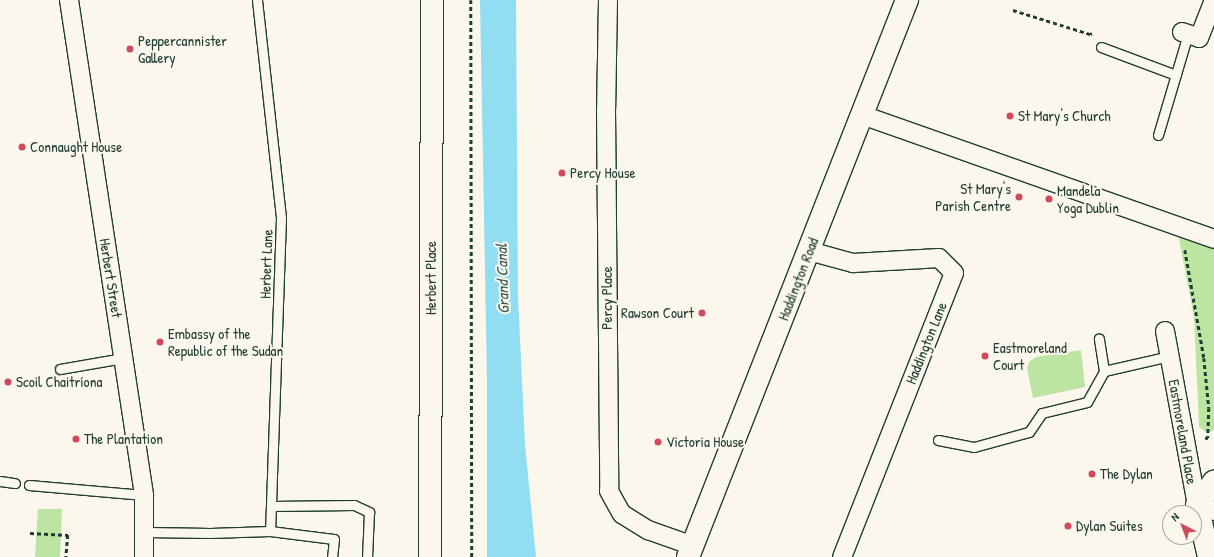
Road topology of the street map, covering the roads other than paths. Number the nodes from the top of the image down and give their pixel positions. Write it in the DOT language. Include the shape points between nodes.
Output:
graph roads {
  1 [pos="69,0"];
  2 [pos="257,0"];
  3 [pos="432,0"];
  4 [pos="608,0"];
  5 [pos="907,0"];
  6 [pos="1214,0"];
  7 [pos="1185,33"];
  8 [pos="1101,47"];
  9 [pos="1176,75"];
  10 [pos="862,115"];
  11 [pos="1158,135"];
  12 [pos="1214,238"];
  13 [pos="809,251"];
  14 [pos="1165,331"];
  15 [pos="1099,338"];
  16 [pos="1170,356"];
  17 [pos="123,358"];
  18 [pos="60,369"];
  19 [pos="1104,371"];
  20 [pos="938,440"];
  21 [pos="0,481"];
  22 [pos="1214,482"];
  23 [pos="15,483"];
  24 [pos="29,485"];
  25 [pos="144,495"];
  26 [pos="271,506"];
  27 [pos="1205,508"];
  28 [pos="270,531"];
  29 [pos="146,532"];
  30 [pos="691,551"];
  31 [pos="1206,556"];
  32 [pos="144,557"];
  33 [pos="332,557"];
  34 [pos="367,557"];
  35 [pos="430,557"];
  36 [pos="842,557"];
  1 -- 17 [label="street, Herbert Street"];
  2 -- 26 [label="lane, Herbert Lane" via="281,218"];
  3 -- 35 [label="street, Herbert Place"];
  4 -- 30 [label="street, Percy Place" via="609,491 622,514"];
  5 -- 10 [label="street, Haddington Road"];
  6 -- 7 [label="street" via="1199,38"];
  7 -- 9 [label="lane"];
  8 -- 9 [label="lane"];
  9 -- 11 [label="lane"];
  10 -- 12 [label="street"];
  10 -- 13 [label="street, Haddington Road"];
  13 -- 30 [label="street, Haddington Road"];
  13 -- 36 [label="street, Haddington Lane" via="853,263 939,258 954,273"];
  14 -- 16 [label="street, Eastmoreland Place"];
  15 -- 19 [label="lane"];
  16 -- 19 [label="lane"];
  16 -- 27 [label="street, Eastmoreland Place"];
  17 -- 18 [label="lane"];
  17 -- 25 [label="street, Herbert Street"];
  19 -- 20 [label="lane" via="1087,402 1042,413 1029,432 974,447"];
  21 -- 23 [label="lane"];
  22 -- 27 [label="street"];
  24 -- 25 [label="lane"];
  25 -- 29 [label="street, Herbert Street"];
  26 -- 28 [label="lane, Herbert Lane"];
  26 -- 34 [label="lane" via="354,505 369,512"];
  27 -- 31 [label="street, Eastmoreland Place"];
  28 -- 29 [label="lane" via="210,534"];
  28 -- 33 [label="lane" via="334,539"];
  29 -- 32 [label="street, Herbert Street"];
}
